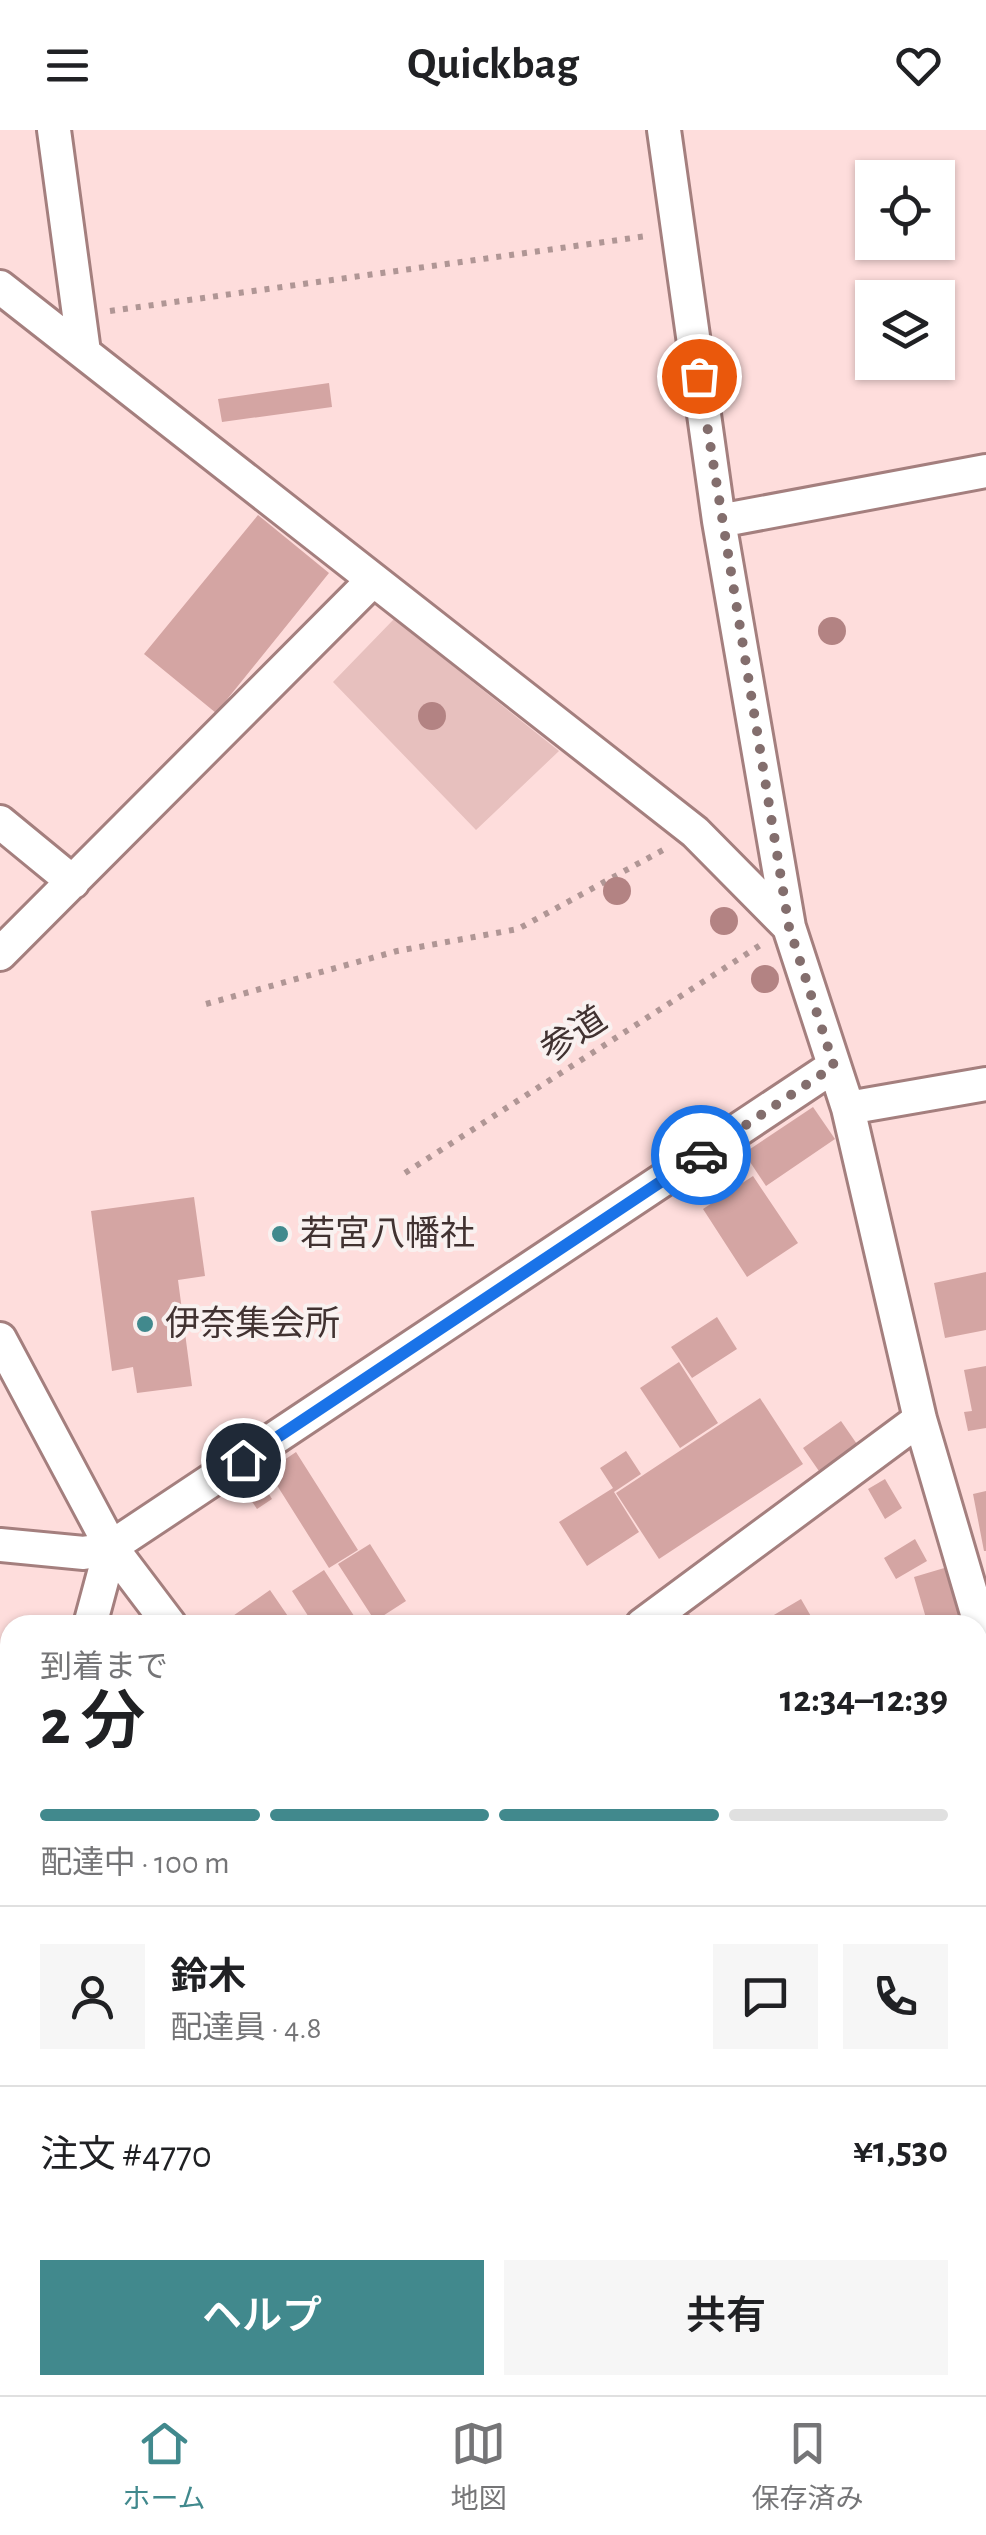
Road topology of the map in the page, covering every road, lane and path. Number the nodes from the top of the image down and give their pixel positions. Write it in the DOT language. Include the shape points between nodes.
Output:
graph roads {
  1 [pos="54,130"];
  2 [pos="664,130"];
  3 [pos="678,232"];
  4 [pos="0,287"];
  5 [pos="78,316"];
  6 [pos="84,352"];
  7 [pos="986,472"];
  8 [pos="719,521"];
  9 [pos="373,580"];
  10 [pos="0,822"];
  11 [pos="695,832"];
  12 [pos="73,882"];
  13 [pos="779,933"];
  14 [pos="0,954"];
  15 [pos="206,1004"];
  16 [pos="834,1066"];
  17 [pos="986,1084"];
  18 [pos="848,1108"];
  19 [pos="405,1173"];
  20 [pos="0,1338"];
  21 [pos="0,1370"];
  22 [pos="30,1394"];
  23 [pos="920,1419"];
  24 [pos="0,1545"];
  25 [pos="112,1547"];
  26 [pos="93,1615"];
  27 [pos="163,1615"];
  28 [pos="655,1615"];
  29 [pos="977,1615"];
  1 -- 5 [label="street"];
  2 -- 3 [label="street"];
  3 -- 5 [label="path"];
  3 -- 8 [label="street"];
  4 -- 6 [label="street"];
  5 -- 6 [label="street"];
  6 -- 9 [label="street"];
  7 -- 8 [label="street"];
  8 -- 13 [label="street"];
  9 -- 11 [label="street"];
  9 -- 12 [label="street"];
  10 -- 12 [label="street"];
  11 -- 13 [label="street"];
  11 -- 15 [label="path" via="518,929 397,951"];
  12 -- 14 [label="street"];
  13 -- 16 [label="street"];
  13 -- 19 [label="path, 参道"];
  16 -- 18 [label="street"];
  16 -- 25 [label="street"];
  17 -- 18 [label="street"];
  18 -- 23 [label="street"];
  20 -- 22 [label="street"];
  21 -- 22 [label="street"];
  22 -- 25 [label="street"];
  23 -- 28 [label="street"];
  23 -- 29 [label="street"];
  24 -- 25 [label="street" via="84,1553"];
  25 -- 26 [label="street"];
  25 -- 27 [label="street"];
}
